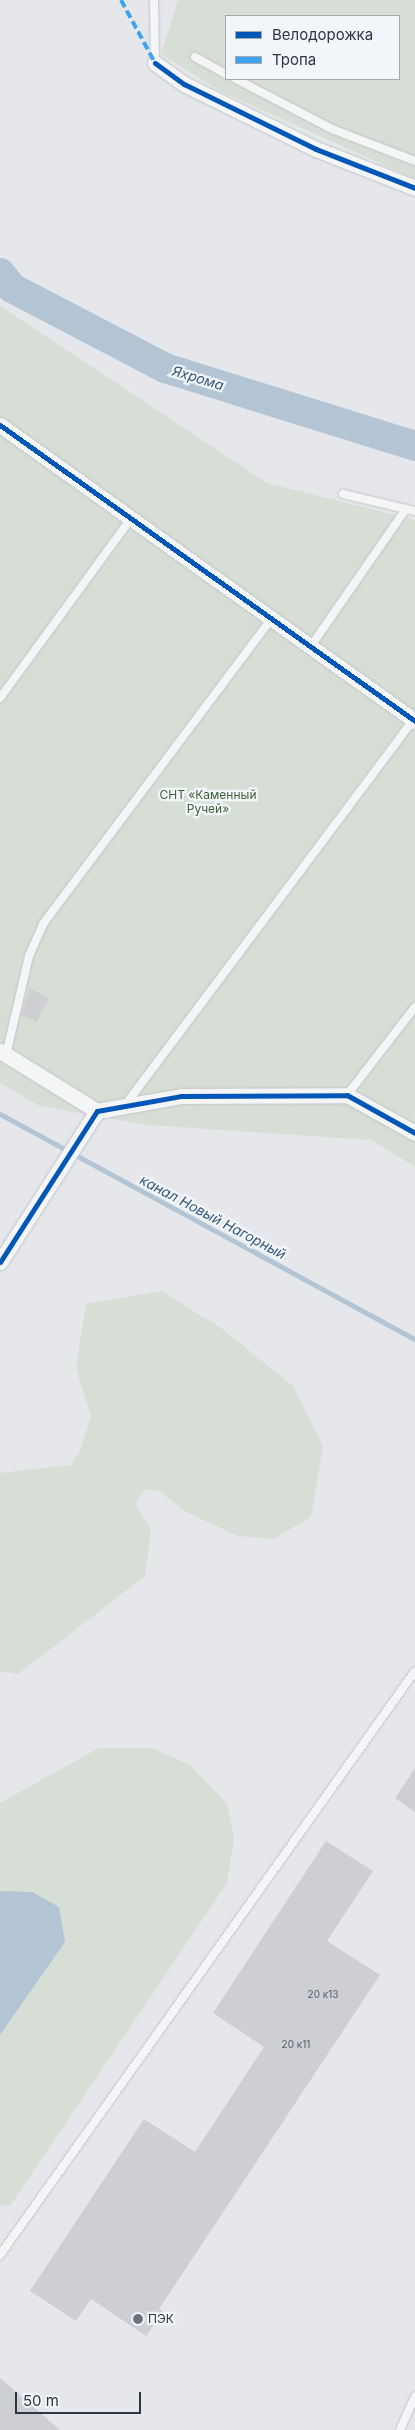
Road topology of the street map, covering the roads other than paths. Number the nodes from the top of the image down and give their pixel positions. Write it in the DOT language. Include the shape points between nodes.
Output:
graph roads {
  1 [pos="154,0"];
  2 [pos="195,57"];
  3 [pos="155,63"];
  4 [pos="225,73"];
  5 [pos="238,80"];
  6 [pos="415,161"];
  7 [pos="415,188"];
  8 [pos="0,424"];
  9 [pos="343,494"];
  10 [pos="406,508"];
  11 [pos="415,510"];
  12 [pos="132,517"];
  13 [pos="272,618"];
  14 [pos="312,646"];
  15 [pos="0,698"];
  16 [pos="414,720"];
  17 [pos="415,1007"];
  18 [pos="3,1053"];
  19 [pos="347,1095"];
  20 [pos="126,1104"];
  21 [pos="97,1111"];
  22 [pos="415,1133"];
  23 [pos="0,1262"];
  24 [pos="415,1671"];
  25 [pos="0,2255"];
  26 [pos="415,2396"];
  27 [pos="411,2415"];
  28 [pos="400,2430"];
  1 -- 3 [label="lane"];
  2 -- 4 [label="lane"];
  3 -- 7 [label="street" via="184,84 316,149"];
  5 -- 6 [label="lane" via="332,129"];
  8 -- 12 [label="street"];
  9 -- 10 [label="lane"];
  10 -- 11 [label="lane"];
  10 -- 14 [label="lane"];
  12 -- 13 [label="street"];
  12 -- 15 [label="lane"];
  13 -- 14 [label="street"];
  13 -- 18 [label="lane" via="43,924 29,956"];
  14 -- 16 [label="street"];
  16 -- 20 [label="lane"];
  17 -- 19 [label="lane"];
  18 -- 21 [label="street"];
  19 -- 20 [label="street" via="181,1096"];
  19 -- 22 [label="street"];
  20 -- 21 [label="street"];
  21 -- 23 [label="street"];
  24 -- 25 [label="lane"];
  26 -- 27 [label="lane"];
  27 -- 28 [label="lane"];
}
